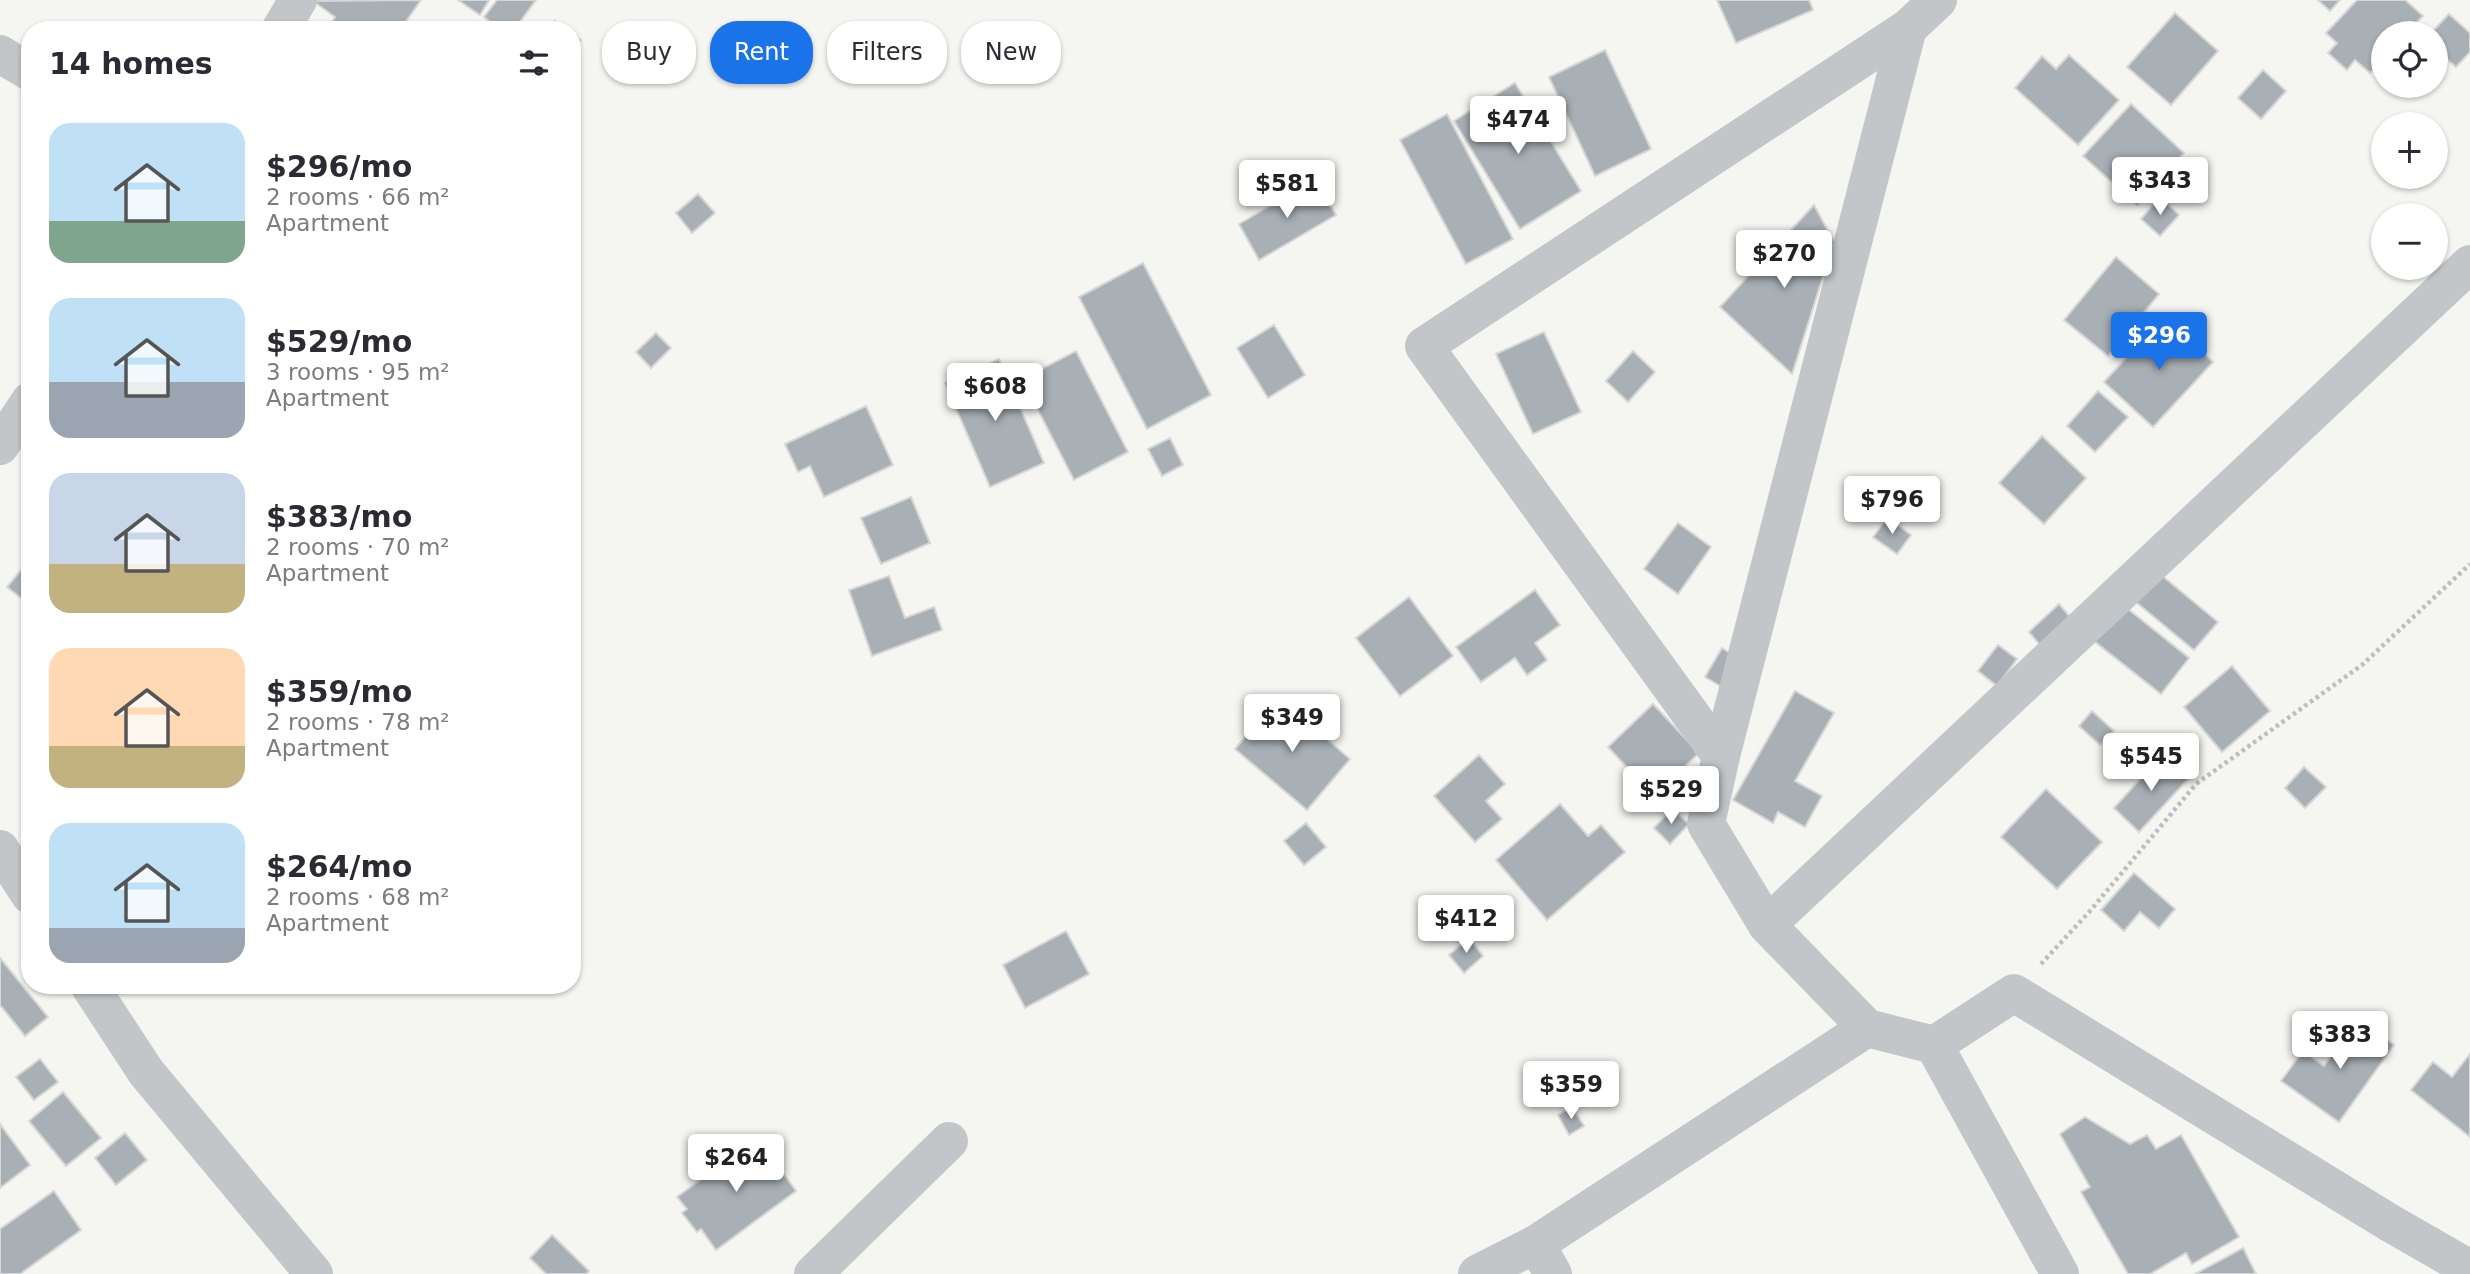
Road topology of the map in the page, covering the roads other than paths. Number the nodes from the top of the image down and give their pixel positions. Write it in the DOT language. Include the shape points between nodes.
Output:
graph roads {
  1 [pos="299,0"];
  2 [pos="1938,0"];
  3 [pos="286,21"];
  4 [pos="1908,28"];
  5 [pos="0,54"];
  6 [pos="21,67"];
  7 [pos="2470,264"];
  8 [pos="21,414"];
  9 [pos="0,446"];
  10 [pos="1721,756"];
  11 [pos="0,849"];
  12 [pos="21,881"];
  13 [pos="1767,925"];
  14 [pos="95,994"];
  15 [pos="1867,1028"];
  16 [pos="1934,1045"];
  17 [pos="950,1141"];
  18 [pos="1544,1259"];
  19 [pos="2470,1269"];
  20 [pos="314,1274"];
  21 [pos="813,1274"];
  22 [pos="1477,1274"];
  23 [pos="2060,1274"];
  1 -- 3 [label="street"];
  2 -- 4 [label="street"];
  4 -- 10 [label="street"];
  4 -- 10 [label="street" via="1424,346"];
  5 -- 6 [label="street"];
  7 -- 13 [label="street"];
  8 -- 9 [label="street"];
  10 -- 13 [label="street" via="1706,824"];
  11 -- 12 [label="street"];
  13 -- 15 [label="street"];
  14 -- 20 [label="street" via="146,1072"];
  15 -- 16 [label="street"];
  15 -- 18 [label="street"];
  16 -- 19 [label="street" via="2014,993"];
  16 -- 23 [label="street"];
  17 -- 21 [label="street"];
  18 -- 22 [label="street"];
}
